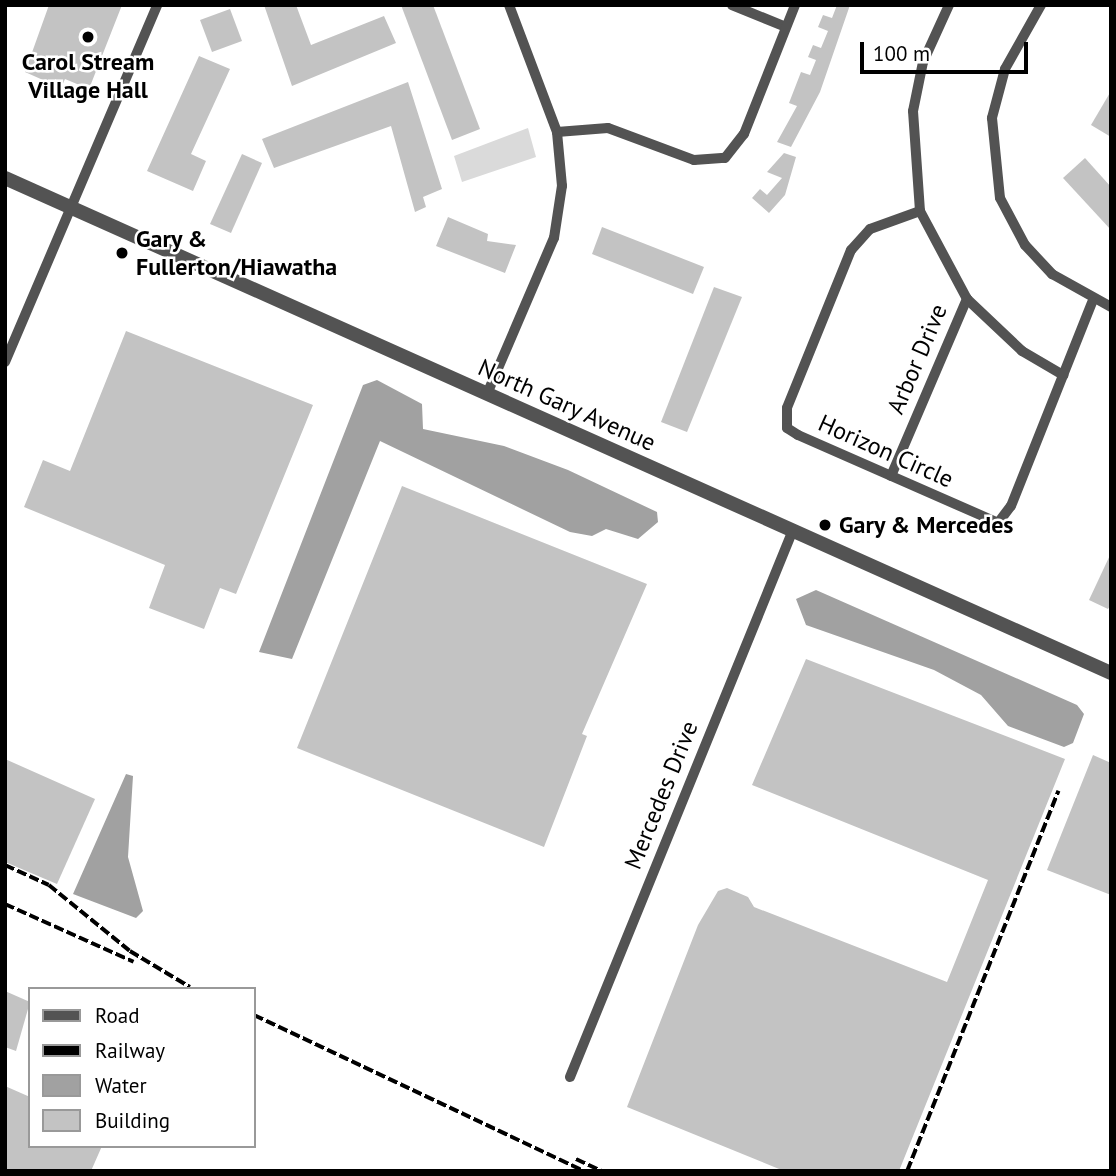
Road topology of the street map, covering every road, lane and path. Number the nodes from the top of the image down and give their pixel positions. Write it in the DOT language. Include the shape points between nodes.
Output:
graph roads {
  1 [pos="157,5"];
  2 [pos="509,5"];
  3 [pos="732,5"];
  4 [pos="795,5"];
  5 [pos="949,5"];
  6 [pos="1041,5"];
  7 [pos="786,27"];
  8 [pos="557,132"];
  9 [pos="5,178"];
  10 [pos="68,206"];
  11 [pos="920,211"];
  12 [pos="967,299"];
  13 [pos="1092,302"];
  14 [pos="1111,307"];
  15 [pos="5,362"];
  16 [pos="1063,375"];
  17 [pos="487,394"];
  18 [pos="891,476"];
  19 [pos="793,530"];
  20 [pos="1111,673"];
  21 [pos="570,1077"];
  1 -- 10 [label="street"];
  2 -- 8 [label="street"];
  3 -- 7 [label="street"];
  4 -- 7 [label="street"];
  5 -- 11 [label="street" via="923,62 913,111"];
  6 -- 13 [label="street" via="998,87 992,158 1000,198 1025,245 1052,274"];
  7 -- 8 [label="street" via="744,134 725,164 694,160 608,128"];
  8 -- 17 [label="street" via="562,186 557,227"];
  9 -- 10 [label="street, North Gary Avenue"];
  10 -- 15 [label="street"];
  10 -- 17 [label="street, North Gary Avenue"];
  11 -- 12 [label="street"];
  11 -- 18 [label="street, Horizon Circle" via="870,229 850,250 787,408 787,428"];
  12 -- 16 [label="street" via="1022,351"];
  12 -- 18 [label="street, Arbor Drive"];
  13 -- 14 [label="street"];
  13 -- 16 [label="street, Horizon Circle"];
  16 -- 18 [label="street, Horizon Circle" via="1011,506 998,523"];
  17 -- 19 [label="street, North Gary Avenue"];
  19 -- 20 [label="street, North Gary Avenue"];
  19 -- 21 [label="street, Mercedes Drive"];
}
